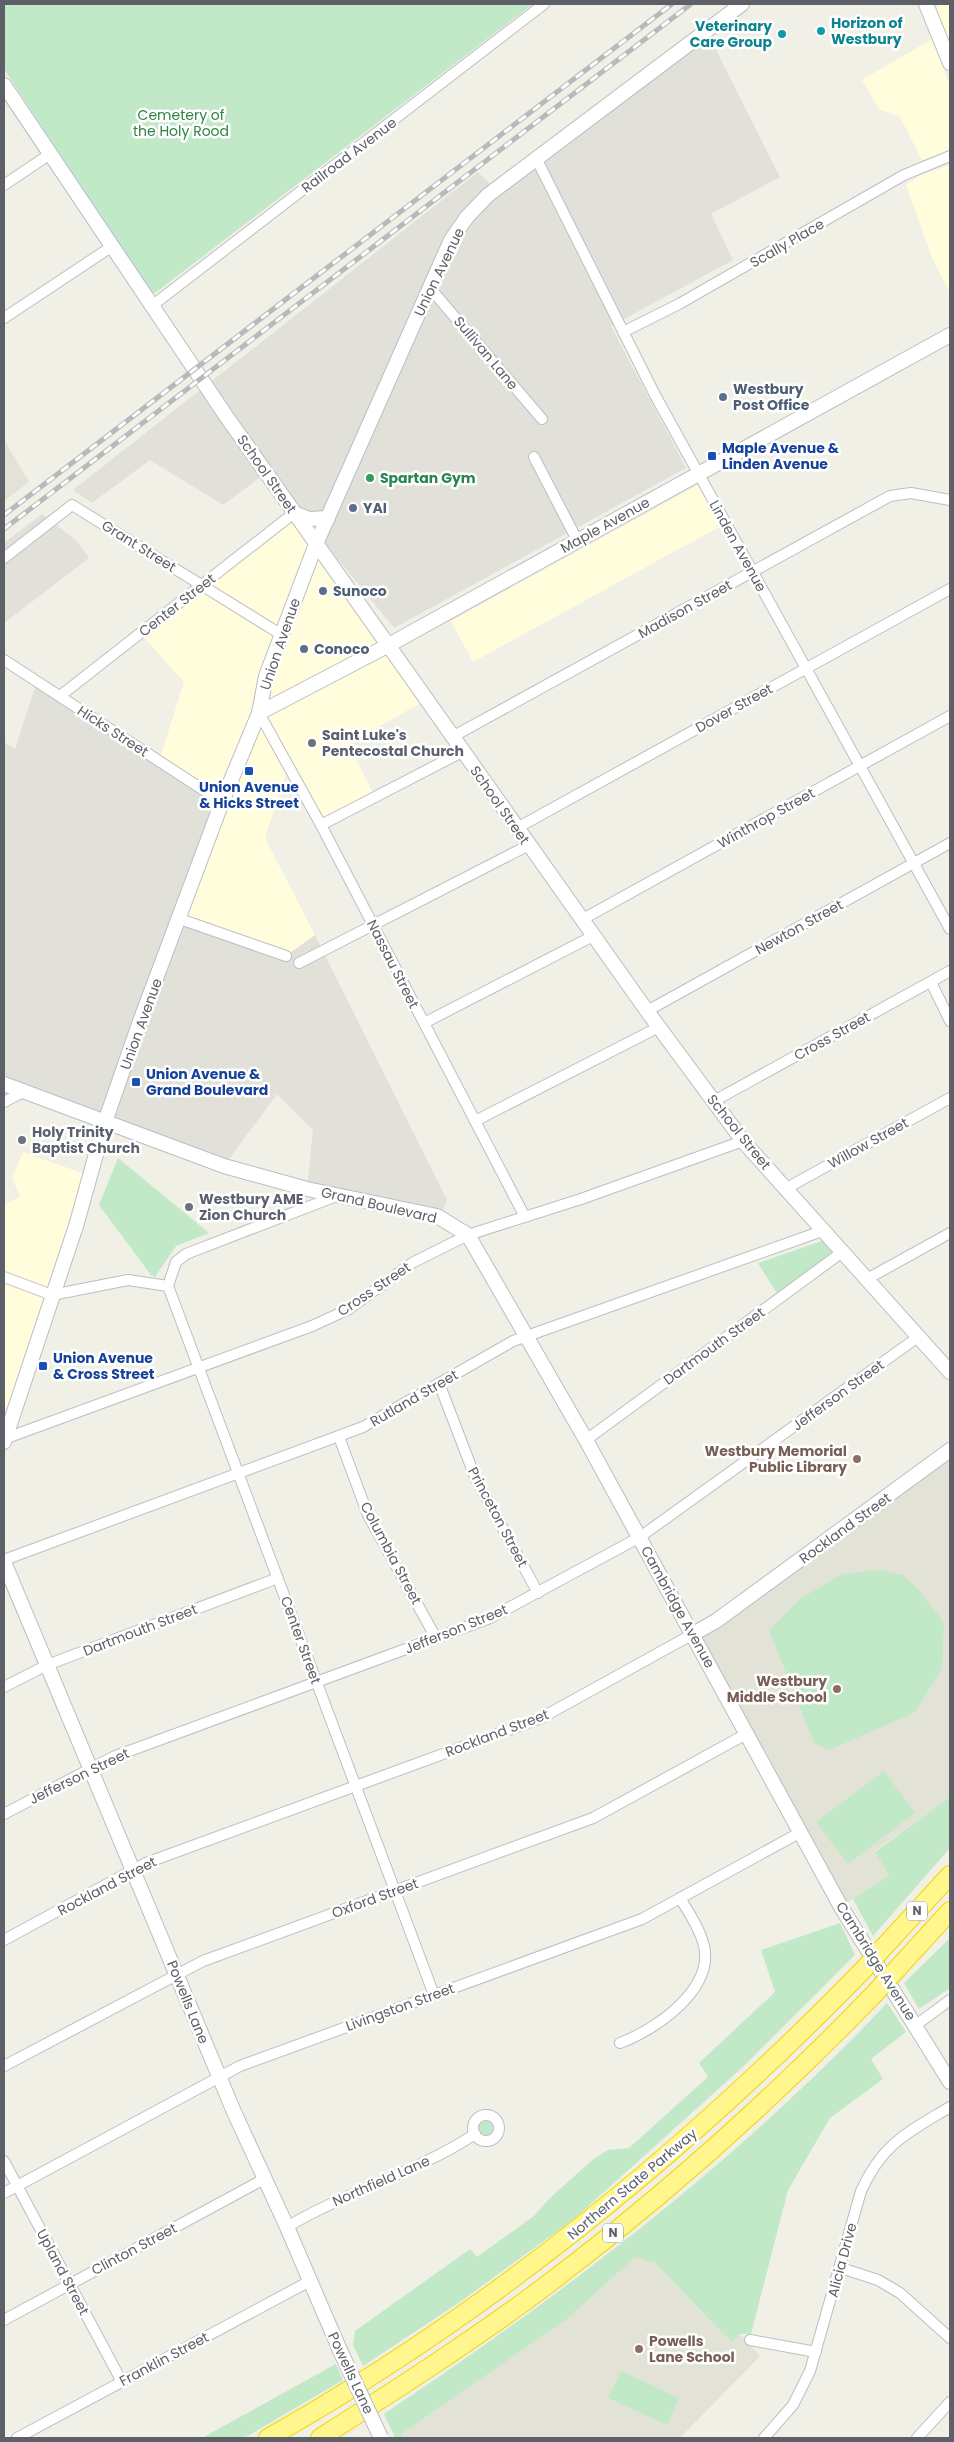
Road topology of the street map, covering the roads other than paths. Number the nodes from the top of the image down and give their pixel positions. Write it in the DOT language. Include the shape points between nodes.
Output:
graph roads {
  1 [pos="544,4"];
  2 [pos="742,4"];
  3 [pos="929,5"];
  4 [pos="950,63"];
  5 [pos="4,85"];
  6 [pos="50,154"];
  7 [pos="950,156"];
  8 [pos="536,158"];
  9 [pos="4,185"];
  10 [pos="111,247"];
  11 [pos="430,288"];
  12 [pos="153,305"];
  13 [pos="4,318"];
  14 [pos="623,332"];
  15 [pos="950,335"];
  16 [pos="542,419"];
  17 [pos="534,457"];
  18 [pos="698,474"];
  19 [pos="950,500"];
  20 [pos="294,514"];
  21 [pos="328,518"];
  22 [pos="578,540"];
  23 [pos="316,544"];
  24 [pos="4,558"];
  25 [pos="752,571"];
  26 [pos="202,585"];
  27 [pos="950,589"];
  28 [pos="282,635"];
  29 [pos="387,646"];
  30 [pos="4,660"];
  31 [pos="806,669"];
  32 [pos="60,696"];
  33 [pos="259,713"];
  34 [pos="950,716"];
  35 [pos="452,737"];
  36 [pos="462,752"];
  37 [pos="860,766"];
  38 [pos="222,802"];
  39 [pos="321,825"];
  40 [pos="518,828"];
  41 [pos="950,843"];
  42 [pos="529,845"];
  43 [pos="914,863"];
  44 [pos="180,919"];
  45 [pos="582,920"];
  46 [pos="373,925"];
  47 [pos="950,929"];
  48 [pos="593,936"];
  49 [pos="286,956"];
  50 [pos="299,963"];
  51 [pos="950,971"];
  52 [pos="931,982"];
  53 [pos="647,1011"];
  54 [pos="950,1021"];
  55 [pos="424,1023"];
  56 [pos="659,1027"];
  57 [pos="4,1084"];
  58 [pos="23,1092"];
  59 [pos="950,1098"];
  60 [pos="714,1101"];
  61 [pos="4,1102"];
  62 [pos="475,1121"];
  63 [pos="105,1122"];
  64 [pos="743,1141"];
  65 [pos="785,1189"];
  66 [pos="340,1195"];
  67 [pos="525,1217"];
  68 [pos="822,1231"];
  69 [pos="950,1234"];
  70 [pos="468,1235"];
  71 [pos="841,1253"];
  72 [pos="4,1277"];
  73 [pos="867,1280"];
  74 [pos="168,1286"];
  75 [pos="52,1295"];
  76 [pos="526,1336"];
  77 [pos="918,1337"];
  78 [pos="200,1367"];
  79 [pos="950,1372"];
  80 [pos="439,1382"];
  81 [pos="339,1437"];
  82 [pos="4,1440"];
  83 [pos="586,1440"];
  84 [pos="950,1450"];
  85 [pos="239,1474"];
  86 [pos="640,1537"];
  87 [pos="4,1561"];
  88 [pos="278,1578"];
  89 [pos="538,1593"];
  90 [pos="693,1634"];
  91 [pos="436,1638"];
  92 [pos="47,1665"];
  93 [pos="317,1682"];
  94 [pos="4,1687"];
  95 [pos="748,1733"];
  96 [pos="90,1769"];
  97 [pos="356,1786"];
  98 [pos="4,1814"];
  99 [pos="801,1832"];
  100 [pos="133,1871"];
  101 [pos="950,1875"];
  102 [pos="395,1890"];
  103 [pos="680,1898"];
  104 [pos="950,1911"];
  105 [pos="4,1940"];
  106 [pos="177,1974"];
  107 [pos="434,1995"];
  108 [pos="950,2000"];
  109 [pos="916,2025"];
  110 [pos="620,2044"];
  111 [pos="4,2066"];
  112 [pos="219,2077"];
  113 [pos="950,2082"];
  114 [pos="950,2107"];
  115 [pos="475,2134"];
  116 [pos="4,2161"];
  117 [pos="264,2179"];
  118 [pos="17,2186"];
  119 [pos="4,2193"];
  120 [pos="288,2227"];
  121 [pos="841,2268"];
  122 [pos="310,2281"];
  123 [pos="70,2284"];
  124 [pos="4,2320"];
  125 [pos="950,2338"];
  126 [pos="750,2340"];
  127 [pos="816,2352"];
  128 [pos="122,2382"];
  129 [pos="950,2402"];
  130 [pos="17,2438"];
  131 [pos="268,2438"];
  132 [pos="320,2438"];
  133 [pos="382,2438"];
  134 [pos="764,2438"];
  135 [pos="917,2438"];
  1 -- 12 [label="street, Railroad Avenue"];
  2 -- 8 [label="street, Union Avenue"];
  3 -- 4 [label="street"];
  5 -- 6 [label="street, School Street"];
  6 -- 9 [label="street"];
  6 -- 10 [label="street, School Street"];
  7 -- 14 [label="street, Scally Place" via="904,175 679,304"];
  8 -- 11 [label="street, Union Avenue" via="488,194 467,217 451,240"];
  8 -- 14 [label="street, Linden Avenue"];
  10 -- 12 [label="street, School Street"];
  10 -- 13 [label="street"];
  11 -- 16 [label="street, Sullivan Lane"];
  11 -- 21 [label="street, Union Avenue"];
  12 -- 20 [label="street, School Street"];
  14 -- 18 [label="street, Linden Avenue"];
  15 -- 18 [label="street, Maple Avenue"];
  17 -- 22 [label="street"];
  18 -- 22 [label="street, Maple Avenue"];
  18 -- 25 [label="street, Linden Avenue"];
  19 -- 25 [label="street, Madison Street" via="910,493 890,496"];
  20 -- 21 [label="street" via="309,519"];
  20 -- 23 [label="street, School Street"];
  20 -- 26 [label="street, Center Street"];
  21 -- 23 [label="street, Union Avenue"];
  22 -- 29 [label="street, Maple Avenue"];
  23 -- 28 [label="street, Union Avenue"];
  23 -- 29 [label="street, School Street"];
  24 -- 26 [label="street, Grant Street" via="72,505"];
  25 -- 31 [label="street, Linden Avenue"];
  25 -- 35 [label="street, Madison Street"];
  26 -- 28 [label="street, Grant Street"];
  26 -- 32 [label="street, Center Street"];
  27 -- 31 [label="street, Dover Street"];
  28 -- 33 [label="street, Union Avenue" via="266,676"];
  29 -- 33 [label="street, Maple Avenue"];
  29 -- 35 [label="street, School Street"];
  30 -- 32 [label="street, Hicks Street"];
  31 -- 37 [label="street, Linden Avenue"];
  31 -- 40 [label="street, Dover Street"];
  32 -- 38 [label="street, Hicks Street"];
  33 -- 38 [label="street, Union Avenue"];
  33 -- 39 [label="street, Nassau Street"];
  34 -- 37 [label="street, Winthrop Street"];
  35 -- 36 [label="street, School Street"];
  36 -- 39 [label="street"];
  36 -- 40 [label="street, School Street"];
  37 -- 43 [label="street, Linden Avenue"];
  37 -- 45 [label="street, Winthrop Street"];
  38 -- 44 [label="street, Union Avenue"];
  39 -- 46 [label="street, Nassau Street"];
  40 -- 42 [label="street, School Street"];
  41 -- 43 [label="street, Newton Street"];
  42 -- 45 [label="street, School Street"];
  42 -- 46 [label="street"];
  43 -- 47 [label="street, Linden Avenue"];
  43 -- 53 [label="street, Newton Street"];
  44 -- 49 [label="street"];
  44 -- 63 [label="street, Union Avenue"];
  45 -- 48 [label="street, School Street"];
  46 -- 50 [label="street"];
  46 -- 55 [label="street, Nassau Street"];
  48 -- 53 [label="street, School Street"];
  48 -- 55 [label="street"];
  51 -- 52 [label="street, Cross Street"];
  52 -- 54 [label="street"];
  52 -- 60 [label="street, Cross Street"];
  53 -- 56 [label="street, School Street"];
  55 -- 62 [label="street, Nassau Street"];
  56 -- 60 [label="street, School Street"];
  56 -- 62 [label="street"];
  57 -- 58 [label="street, Grand Boulevard"];
  58 -- 61 [label="street"];
  58 -- 63 [label="street, Grand Boulevard"];
  59 -- 65 [label="street, Willow Street"];
  60 -- 64 [label="street, School Street"];
  62 -- 67 [label="street, Nassau Street"];
  63 -- 66 [label="street, Grand Boulevard" via="253,1176"];
  63 -- 75 [label="street, Union Avenue" via="76,1226"];
  64 -- 65 [label="street, School Street"];
  64 -- 67 [label="street, Cross Street"];
  65 -- 68 [label="street, School Street"];
  66 -- 70 [label="street, Grand Boulevard" via="437,1216"];
  66 -- 74 [label="street" via="186,1254 176,1262"];
  67 -- 70 [label="street, Cross Street"];
  68 -- 71 [label="street, School Street"];
  68 -- 76 [label="street, Rutland Street"];
  69 -- 73 [label="street"];
  70 -- 76 [label="street, Cambridge Avenue"];
  70 -- 78 [label="street, Cross Street" via="412,1262 349,1309"];
  71 -- 73 [label="street, School Street"];
  71 -- 83 [label="street, Dartmouth Street"];
  72 -- 75 [label="street"];
  73 -- 77 [label="street, School Street"];
  74 -- 75 [label="street" via="128,1280"];
  74 -- 78 [label="street, Center Street"];
  75 -- 82 [label="street, Union Avenue"];
  76 -- 80 [label="street, Rutland Street"];
  76 -- 83 [label="street, Cambridge Avenue"];
  77 -- 79 [label="street, School Street"];
  77 -- 86 [label="street, Jefferson Street"];
  78 -- 82 [label="street, Cross Street"];
  78 -- 85 [label="street, Center Street"];
  80 -- 81 [label="street, Rutland Street" via="363,1428"];
  80 -- 89 [label="street, Princeton Street" via="475,1478"];
  81 -- 85 [label="street, Rutland Street"];
  81 -- 91 [label="street, Columbia Street" via="368,1515"];
  83 -- 86 [label="street, Cambridge Avenue"];
  84 -- 90 [label="street, Rockland Street" via="724,1615"];
  85 -- 87 [label="street, Rutland Street"];
  85 -- 88 [label="street, Center Street"];
  86 -- 89 [label="street, Jefferson Street"];
  86 -- 90 [label="street, Cambridge Avenue"];
  87 -- 92 [label="street, Powells Lane"];
  88 -- 92 [label="street, Dartmouth Street"];
  88 -- 93 [label="street, Center Street"];
  89 -- 91 [label="street, Jefferson Street" via="490,1618"];
  90 -- 95 [label="street, Cambridge Avenue"];
  90 -- 97 [label="street, Rockland Street" via="541,1718"];
  91 -- 93 [label="street, Jefferson Street"];
  92 -- 94 [label="street, Dartmouth Street"];
  92 -- 96 [label="street, Powells Lane"];
  93 -- 96 [label="street, Jefferson Street" via="113,1757"];
  93 -- 97 [label="street, Center Street"];
  95 -- 99 [label="street, Cambridge Avenue"];
  95 -- 102 [label="street, Oxford Street" via="593,1818"];
  96 -- 98 [label="street, Jefferson Street"];
  96 -- 100 [label="street, Powells Lane"];
  97 -- 100 [label="street, Rockland Street" via="146,1863"];
  97 -- 102 [label="street, Center Street"];
  99 -- 103 [label="street, Livingston Street"];
  99 -- 109 [label="street, Cambridge Avenue" via="841,1907"];
  100 -- 105 [label="street, Rockland Street"];
  100 -- 106 [label="street, Powells Lane"];
  101 -- 131 [label="highway, Northern State Parkway / N, bridge" via="864,1969 734,2096 586,2223 436,2333"];
  102 -- 106 [label="street, Oxford Street" via="203,1961"];
  102 -- 107 [label="street, Center Street"];
  103 -- 107 [label="street, Livingston Street" via="642,1919"];
  103 -- 110 [label="street" via="705,1947 705,1966 698,1985 648,2031"];
  104 -- 132 [label="highway, Northern State Parkway / N, bridge" via="876,1992 757,2109 616,2231 481,2332"];
  106 -- 111 [label="street, Oxford Street"];
  106 -- 112 [label="street, Powells Lane"];
  107 -- 112 [label="street, Livingston Street" via="240,2066"];
  108 -- 109 [label="street"];
  109 -- 113 [label="street, Cambridge Avenue"];
  112 -- 117 [label="street, Powells Lane"];
  112 -- 118 [label="street, Livingston Street"];
  114 -- 121 [label="street, Alicia Drive" via="900,2137 872,2168 861,2191"];
  115 -- 120 [label="street, Northfield Lane" via="428,2160 340,2198"];
  116 -- 118 [label="street, Upland Street"];
  117 -- 120 [label="street, Powells Lane"];
  117 -- 123 [label="street, Clinton Street"];
  118 -- 119 [label="street, Livingston Street"];
  118 -- 123 [label="street, Upland Street"];
  120 -- 122 [label="street, Powells Lane"];
  121 -- 125 [label="street" via="878,2280 900,2293"];
  121 -- 127 [label="street, Alicia Drive"];
  122 -- 128 [label="street, Franklin Street"];
  122 -- 133 [label="street, Powells Lane, bridge"];
  123 -- 124 [label="street, Clinton Street"];
  123 -- 128 [label="street, Upland Street"];
  126 -- 127 [label="street"];
  127 -- 134 [label="street, Alicia Drive" via="793,2405"];
  128 -- 130 [label="street, Franklin Street"];
  129 -- 135 [label="street"];
}
